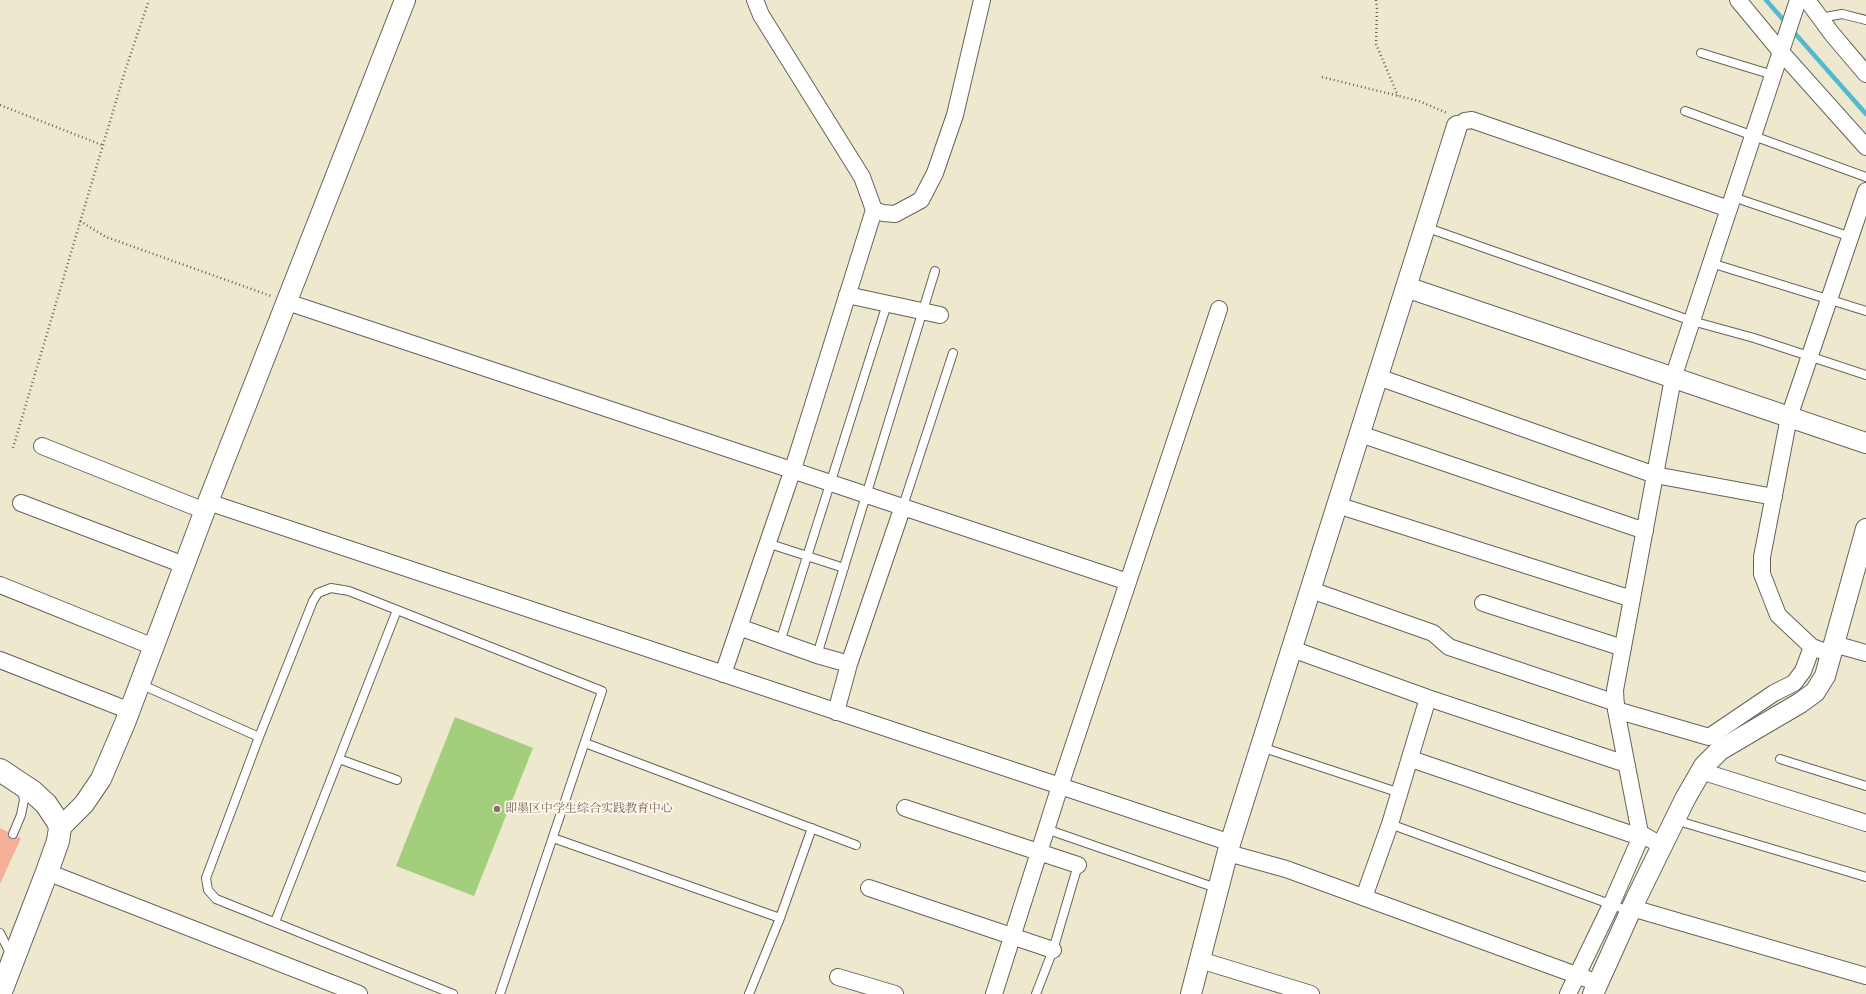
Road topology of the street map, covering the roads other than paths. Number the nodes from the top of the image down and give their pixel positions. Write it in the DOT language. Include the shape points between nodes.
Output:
graph roads {
  1 [pos="405,0"];
  2 [pos="755,0"];
  3 [pos="982,0"];
  4 [pos="1738,0"];
  5 [pos="1801,1"];
  6 [pos="1820,18"];
  7 [pos="1866,20"];
  8 [pos="1782,49"];
  9 [pos="1701,53"];
  10 [pos="1866,74"];
  11 [pos="1773,75"];
  12 [pos="1685,111"];
  13 [pos="1458,126"];
  14 [pos="1753,136"];
  15 [pos="1866,147"];
  16 [pos="1866,177"];
  17 [pos="1866,191"];
  18 [pos="1731,203"];
  19 [pos="874,210"];
  20 [pos="1425,227"];
  21 [pos="1851,237"];
  22 [pos="1712,263"];
  23 [pos="935,271"];
  24 [pos="1406,287"];
  25 [pos="847,295"];
  26 [pos="1829,300"];
  27 [pos="287,302"];
  28 [pos="887,304"];
  29 [pos="1219,309"];
  30 [pos="1866,311"];
  31 [pos="922,312"];
  32 [pos="940,316"];
  33 [pos="1692,321"];
  34 [pos="953,353"];
  35 [pos="1810,356"];
  36 [pos="1866,375"];
  37 [pos="1378,377"];
  38 [pos="1673,378"];
  39 [pos="1790,417"];
  40 [pos="1360,434"];
  41 [pos="1866,443"];
  42 [pos="42,446"];
  43 [pos="792,469"];
  44 [pos="1655,475"];
  45 [pos="830,482"];
  46 [pos="867,494"];
  47 [pos="1774,497"];
  48 [pos="21,503"];
  49 [pos="1337,505"];
  50 [pos="903,506"];
  51 [pos="206,507"];
  52 [pos="1645,531"];
  53 [pos="1865,537"];
  54 [pos="767,543"];
  55 [pos="807,556"];
  56 [pos="184,565"];
  57 [pos="844,568"];
  58 [pos="1128,582"];
  59 [pos="0,585"];
  60 [pos="1311,590"];
  61 [pos="1632,599"];
  62 [pos="1482,603"];
  63 [pos="397,610"];
  64 [pos="739,627"];
  65 [pos="780,642"];
  66 [pos="154,647"];
  67 [pos="1623,648"];
  68 [pos="1812,648"];
  69 [pos="1292,649"];
  70 [pos="1832,649"];
  71 [pos="1866,653"];
  72 [pos="817,655"];
  73 [pos="0,660"];
  74 [pos="849,664"];
  75 [pos="723,674"];
  76 [pos="140,684"];
  77 [pos="1428,698"];
  78 [pos="1616,706"];
  79 [pos="130,711"];
  80 [pos="836,712"];
  81 [pos="259,737"];
  82 [pos="585,743"];
  83 [pos="1261,747"];
  84 [pos="339,759"];
  85 [pos="1411,759"];
  86 [pos="1780,759"];
  87 [pos="1626,764"];
  88 [pos="0,770"];
  89 [pos="1701,771"];
  90 [pos="397,780"];
  91 [pos="21,783"];
  92 [pos="1060,786"];
  93 [pos="1866,786"];
  94 [pos="1400,793"];
  95 [pos="905,808"];
  96 [pos="1675,820"];
  97 [pos="1866,823"];
  98 [pos="1390,824"];
  99 [pos="60,828"];
  100 [pos="812,828"];
  101 [pos="1046,829"];
  102 [pos="13,834"];
  103 [pos="553,838"];
  104 [pos="1649,838"];
  105 [pos="856,845"];
  106 [pos="1229,848"];
  107 [pos="1039,852"];
  108 [pos="1078,865"];
  109 [pos="47,872"];
  110 [pos="1866,877"];
  111 [pos="869,888"];
  112 [pos="1219,889"];
  113 [pos="1364,897"];
  114 [pos="1623,908"];
  115 [pos="780,918"];
  116 [pos="275,922"];
  117 [pos="0,933"];
  118 [pos="1012,936"];
  119 [pos="1053,950"];
  120 [pos="13,960"];
  121 [pos="1200,960"];
  122 [pos="1866,976"];
  123 [pos="838,977"];
  124 [pos="1591,985"];
  125 [pos="1301,992"];
  126 [pos="0,994"];
  127 [pos="359,994"];
  128 [pos="453,994"];
  129 [pos="500,994"];
  130 [pos="749,994"];
  131 [pos="895,994"];
  132 [pos="994,994"];
  133 [pos="1036,994"];
  134 [pos="1191,994"];
  135 [pos="1568,994"];
  1 -- 27 [label="street"];
  2 -- 19 [label="street" via="761,15 862,177"];
  3 -- 19 [label="street" via="955,115 935,173 921,200 903,211 895,214"];
  4 -- 8 [label="street"];
  5 -- 6 [label="street"];
  5 -- 8 [label="street"];
  6 -- 7 [label="lane" via="1842,14"];
  6 -- 10 [label="street"];
  8 -- 11 [label="street"];
  8 -- 15 [label="street"];
  9 -- 11 [label="lane"];
  11 -- 14 [label="street"];
  12 -- 14 [label="lane"];
  13 -- 18 [label="street" via="1464,120 1472,120"];
  13 -- 20 [label="street"];
  14 -- 16 [label="lane"];
  14 -- 18 [label="street"];
  17 -- 21 [label="street"];
  18 -- 21 [label="lane"];
  18 -- 22 [label="street"];
  19 -- 25 [label="street"];
  20 -- 24 [label="street"];
  20 -- 33 [label="lane"];
  21 -- 26 [label="street"];
  22 -- 26 [label="lane"];
  22 -- 33 [label="street"];
  23 -- 31 [label="lane"];
  24 -- 37 [label="street"];
  24 -- 38 [label="street"];
  25 -- 28 [label="street"];
  25 -- 43 [label="street"];
  26 -- 30 [label="lane"];
  26 -- 35 [label="street"];
  27 -- 43 [label="street"];
  27 -- 51 [label="street"];
  28 -- 31 [label="street"];
  28 -- 45 [label="lane"];
  29 -- 58 [label="street"];
  31 -- 32 [label="street"];
  31 -- 46 [label="lane"];
  33 -- 35 [label="lane"];
  33 -- 38 [label="street"];
  34 -- 50 [label="lane"];
  35 -- 36 [label="lane"];
  35 -- 39 [label="street"];
  37 -- 40 [label="street"];
  37 -- 44 [label="street"];
  38 -- 39 [label="street"];
  38 -- 44 [label="street"];
  39 -- 41 [label="street"];
  39 -- 47 [label="street"];
  40 -- 49 [label="street"];
  40 -- 52 [label="street"];
  42 -- 51 [label="street"];
  43 -- 45 [label="street"];
  43 -- 54 [label="street"];
  44 -- 47 [label="street"];
  44 -- 52 [label="street"];
  45 -- 46 [label="street"];
  45 -- 55 [label="lane"];
  46 -- 50 [label="street"];
  46 -- 57 [label="lane"];
  47 -- 68 [label="street" via="1762,557 1762,574 1778,615"];
  48 -- 56 [label="street"];
  49 -- 60 [label="street"];
  49 -- 61 [label="street"];
  50 -- 58 [label="street"];
  50 -- 74 [label="street"];
  51 -- 56 [label="street"];
  51 -- 75 [label="street"];
  52 -- 61 [label="street"];
  53 -- 70 [label="street"];
  54 -- 55 [label="lane"];
  54 -- 64 [label="street"];
  55 -- 57 [label="lane"];
  55 -- 65 [label="lane"];
  56 -- 66 [label="street"];
  57 -- 72 [label="lane"];
  58 -- 92 [label="street"];
  59 -- 66 [label="street"];
  60 -- 69 [label="street"];
  60 -- 78 [label="street" via="1433,633 1449,647"];
  61 -- 67 [label="street"];
  62 -- 67 [label="street"];
  63 -- 81 [label="lane" via="349,590 331,588 318,593"];
  63 -- 82 [label="lane" via="602,691"];
  63 -- 84 [label="lane"];
  64 -- 65 [label="street"];
  64 -- 75 [label="street"];
  65 -- 72 [label="street"];
  66 -- 76 [label="street"];
  67 -- 78 [label="street" via="1615,690"];
  68 -- 70 [label="street"];
  68 -- 78 [label="street" via="1794,683 1709,737"];
  69 -- 77 [label="street"];
  69 -- 83 [label="street"];
  70 -- 71 [label="street"];
  70 -- 89 [label="street" via="1825,676 1815,692 1720,750"];
  72 -- 74 [label="street"];
  73 -- 79 [label="street"];
  74 -- 80 [label="street"];
  75 -- 80 [label="street"];
  76 -- 79 [label="street"];
  76 -- 81 [label="lane"];
  77 -- 85 [label="street"];
  77 -- 87 [label="street"];
  78 -- 87 [label="street"];
  79 -- 99 [label="street" via="101,778 84,804"];
  80 -- 92 [label="street"];
  81 -- 116 [label="lane" via="206,878 208,890 216,899"];
  82 -- 100 [label="lane"];
  82 -- 103 [label="lane"];
  83 -- 94 [label="lane"];
  83 -- 106 [label="street"];
  84 -- 90 [label="lane"];
  84 -- 116 [label="lane"];
  85 -- 94 [label="street"];
  85 -- 104 [label="street"];
  86 -- 93 [label="lane"];
  87 -- 104 [label="street"];
  88 -- 91 [label="main road"];
  89 -- 96 [label="street"];
  89 -- 97 [label="street"];
  91 -- 99 [label="main road" via="46,804"];
  91 -- 102 [label="lane" via="24,800"];
  92 -- 101 [label="street"];
  92 -- 106 [label="street"];
  94 -- 98 [label="street"];
  95 -- 107 [label="street"];
  96 -- 104 [label="street"];
  96 -- 110 [label="lane"];
  98 -- 113 [label="street"];
  98 -- 114 [label="lane"];
  99 -- 109 [label="main road"];
  100 -- 105 [label="lane"];
  100 -- 115 [label="lane"];
  101 -- 107 [label="street"];
  101 -- 112 [label="lane"];
  103 -- 115 [label="lane"];
  103 -- 129 [label="lane"];
  104 -- 114 [label="street"];
  106 -- 112 [label="street"];
  106 -- 113 [label="street"];
  107 -- 108 [label="street"];
  107 -- 118 [label="street"];
  108 -- 119 [label="lane"];
  109 -- 120 [label="main road"];
  109 -- 127 [label="street"];
  111 -- 118 [label="street"];
  112 -- 121 [label="street"];
  113 -- 124 [label="street"];
  114 -- 122 [label="street"];
  114 -- 124 [label="street"];
  115 -- 130 [label="lane"];
  116 -- 128 [label="lane"];
  117 -- 120 [label="lane"];
  118 -- 119 [label="street"];
  118 -- 132 [label="street"];
  119 -- 133 [label="lane"];
  120 -- 126 [label="main road"];
  121 -- 125 [label="street"];
  121 -- 134 [label="street"];
  123 -- 131 [label="street"];
  124 -- 135 [label="street"];
}
